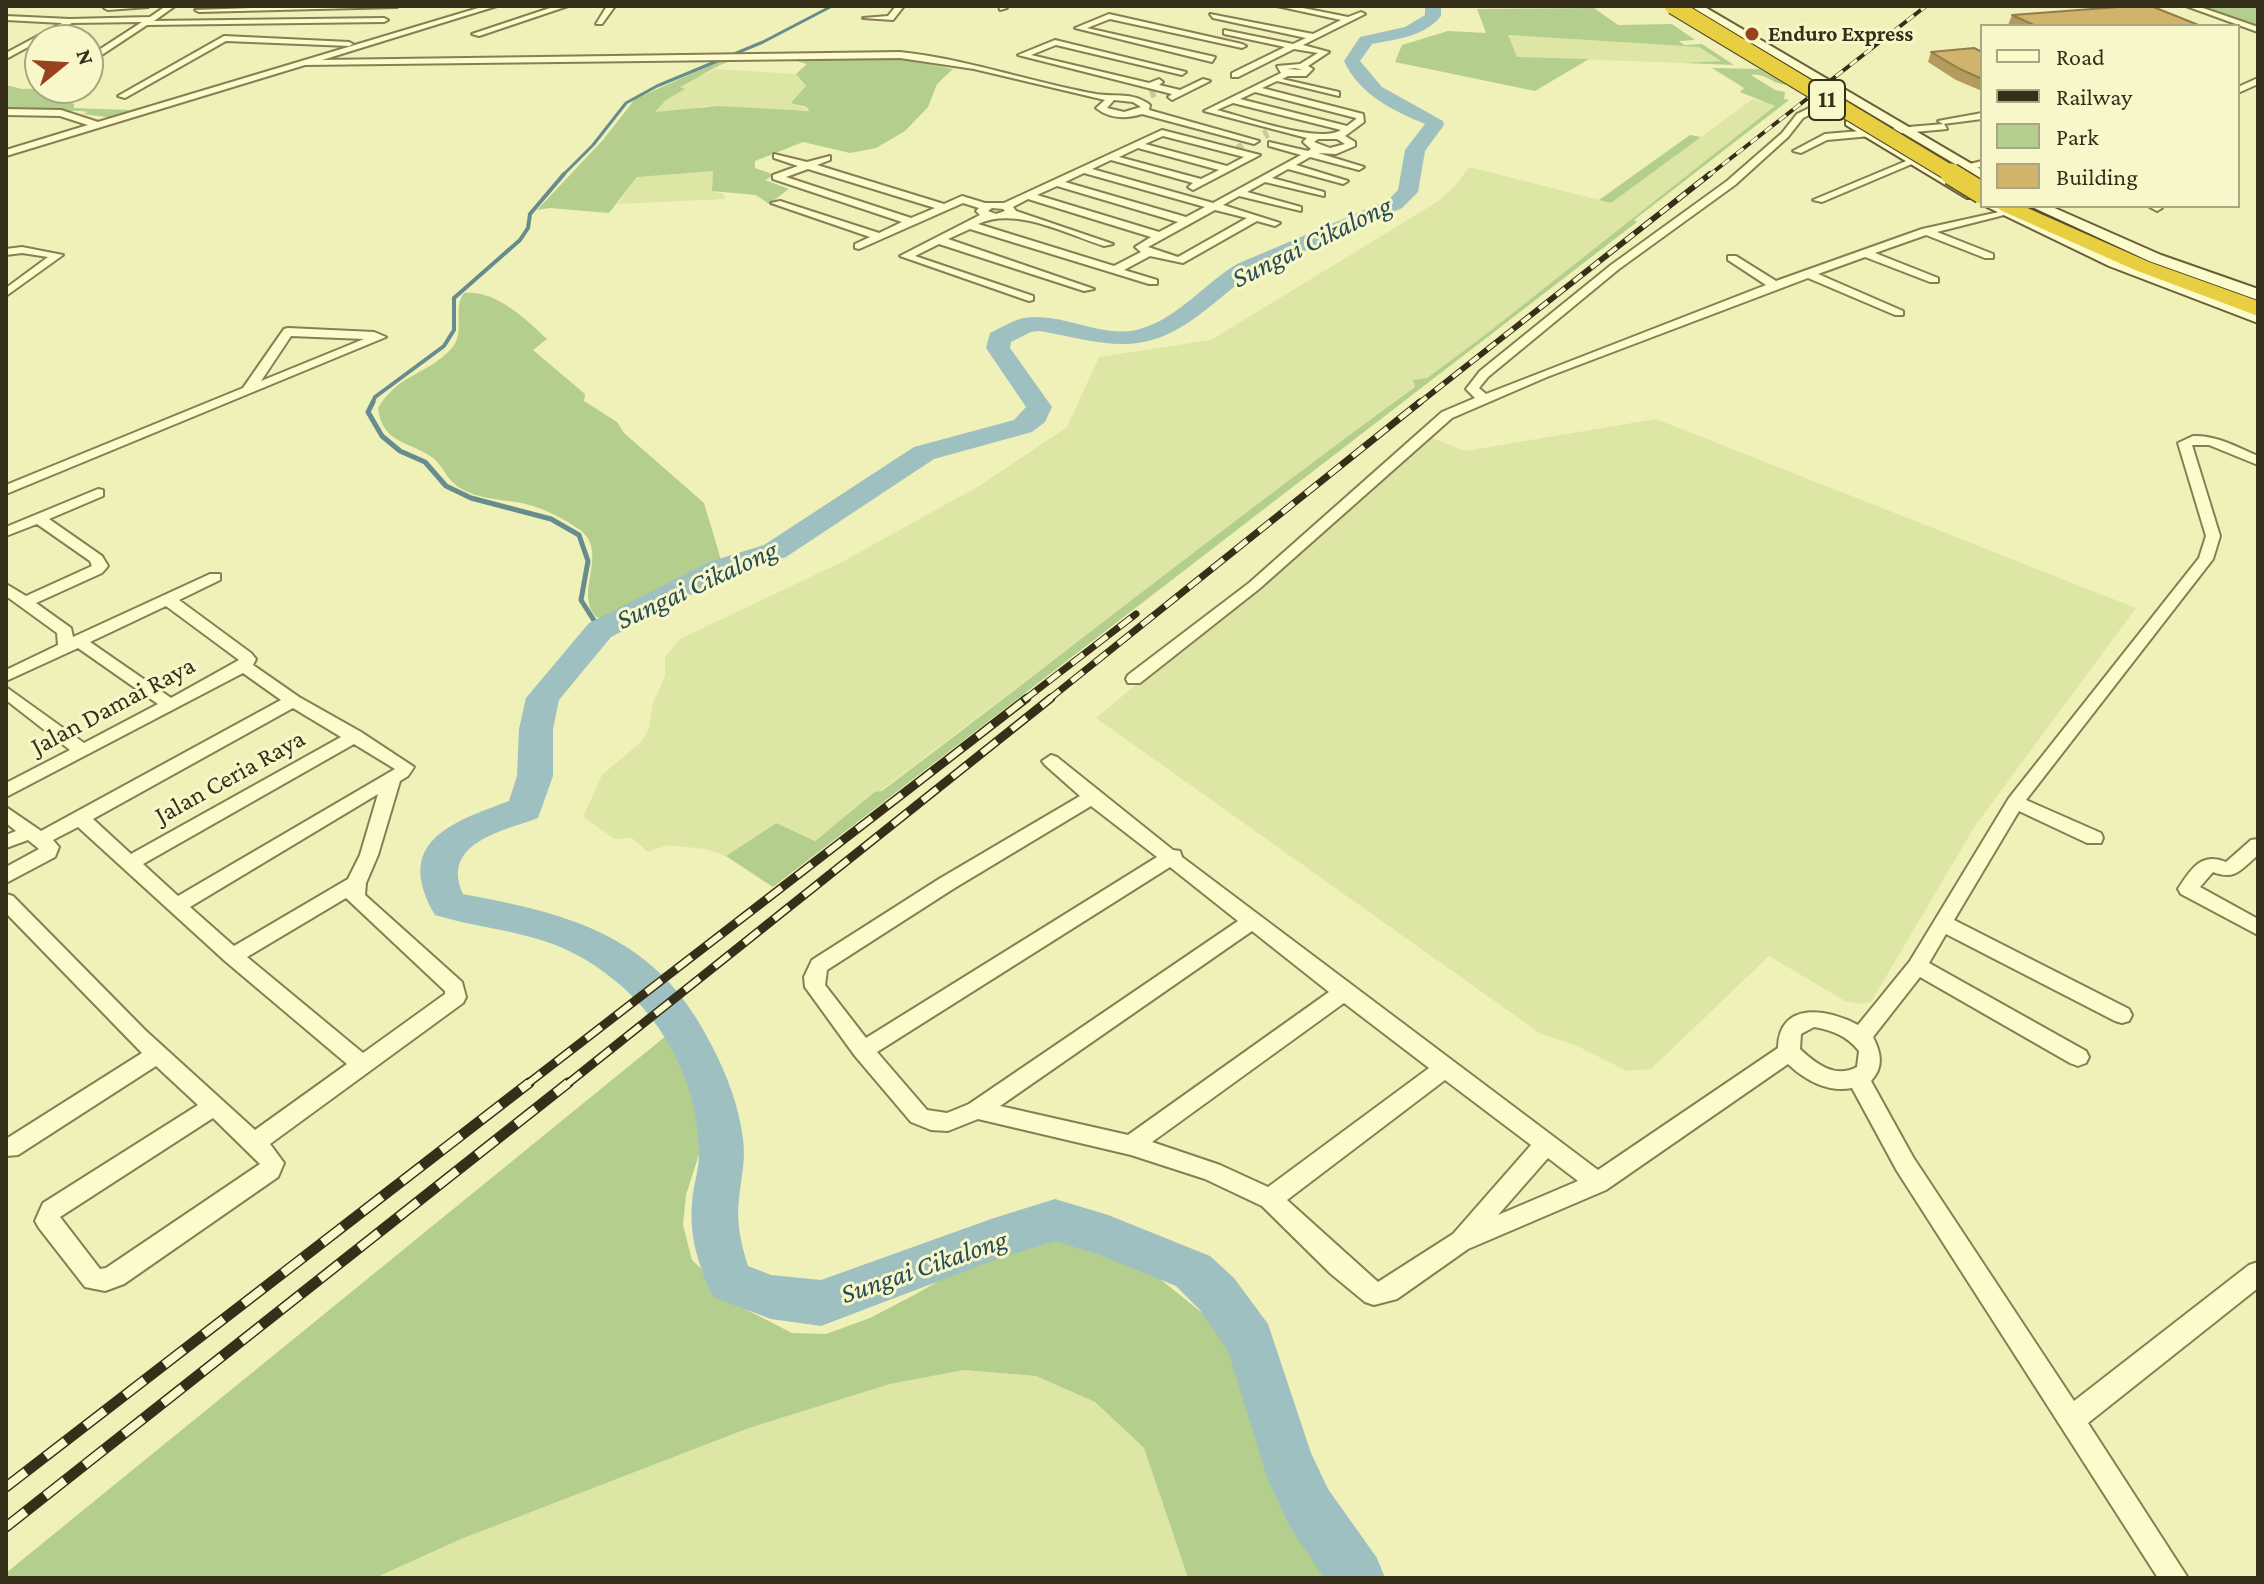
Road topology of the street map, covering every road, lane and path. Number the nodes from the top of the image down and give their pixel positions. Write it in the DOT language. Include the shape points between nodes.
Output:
graph roads {
  1 [pos="393,6"];
  2 [pos="493,6"];
  3 [pos="546,6"];
  4 [pos="611,6"];
  5 [pos="900,6"];
  6 [pos="1281,6"];
  7 [pos="1662,6"];
  8 [pos="1673,6"];
  9 [pos="1684,6"];
  10 [pos="1695,6"];
  11 [pos="2190,6"];
  12 [pos="109,7"];
  13 [pos="560,7"];
  14 [pos="169,8"];
  15 [pos="258,9"];
  16 [pos="1306,9"];
  17 [pos="1361,14"];
  18 [pos="1213,16"];
  19 [pos="6,18"];
  20 [pos="867,18"];
  21 [pos="32,20"];
  22 [pos="384,20"];
  23 [pos="1351,20"];
  24 [pos="70,21"];
  25 [pos="87,21"];
  26 [pos="149,21"];
  27 [pos="243,22"];
  28 [pos="599,22"];
  29 [pos="1181,22"];
  30 [pos="1319,26"];
  31 [pos="19,27"];
  32 [pos="1333,29"];
  33 [pos="2258,30"];
  34 [pos="476,34"];
  35 [pos="1314,37"];
  36 [pos="224,38"];
  37 [pos="1253,41"];
  38 [pos="370,43"];
  39 [pos="1242,46"];
  40 [pos="1296,46"];
  41 [pos="104,51"];
  42 [pos="1777,55"];
  43 [pos="6,56"];
  44 [pos="1746,58"];
  45 [pos="1212,59"];
  46 [pos="382,61"];
  47 [pos="306,63"];
  48 [pos="1304,69"];
  49 [pos="1219,71"];
  50 [pos="1182,72"];
  51 [pos="1235,75"];
  52 [pos="1318,75"];
  53 [pos="1272,80"];
  54 [pos="1206,81"];
  55 [pos="1254,89"];
  56 [pos="1154,90"];
  57 [pos="1181,93"];
  58 [pos="1336,94"];
  59 [pos="122,96"];
  60 [pos="1138,100"];
  61 [pos="1232,100"];
  62 [pos="1164,101"];
  63 [pos="1106,102"];
  64 [pos="1831,109"];
  65 [pos="1142,111"];
  66 [pos="6,114"];
  67 [pos="1980,116"];
  68 [pos="1980,122"];
  69 [pos="1947,123"];
  70 [pos="97,125"];
  71 [pos="1901,128"];
  72 [pos="1349,129"];
  73 [pos="1865,131"];
  74 [pos="1266,134"];
  75 [pos="1339,136"];
  76 [pos="1313,137"];
  77 [pos="1272,144"];
  78 [pos="1137,145"];
  79 [pos="796,148"];
  80 [pos="1238,149"];
  81 [pos="1314,151"];
  82 [pos="1798,151"];
  83 [pos="6,153"];
  84 [pos="1110,157"];
  85 [pos="827,158"];
  86 [pos="1914,161"];
  87 [pos="1980,164"];
  88 [pos="808,165"];
  89 [pos="1287,166"];
  90 [pos="1966,166"];
  91 [pos="1359,167"];
  92 [pos="1228,169"];
  93 [pos="1084,170"];
  94 [pos="1980,175"];
  95 [pos="1263,179"];
  96 [pos="1343,181"];
  97 [pos="1202,182"];
  98 [pos="1057,183"];
  99 [pos="1980,183"];
  100 [pos="1980,192"];
  101 [pos="1238,193"];
  102 [pos="1320,194"];
  103 [pos="1028,196"];
  104 [pos="1176,196"];
  105 [pos="1818,200"];
  106 [pos="1980,200"];
  107 [pos="776,203"];
  108 [pos="1214,206"];
  109 [pos="944,207"];
  110 [pos="2006,208"];
  111 [pos="2041,208"];
  112 [pos="1297,209"];
  113 [pos="1008,210"];
  114 [pos="986,211"];
  115 [pos="1255,218"];
  116 [pos="1188,221"];
  117 [pos="911,222"];
  118 [pos="1275,223"];
  119 [pos="969,225"];
  120 [pos="1926,231"];
  121 [pos="1160,236"];
  122 [pos="880,237"];
  123 [pos="939,240"];
  124 [pos="1108,244"];
  125 [pos="859,246"];
  126 [pos="6,252"];
  127 [pos="1149,252"];
  128 [pos="1867,254"];
  129 [pos="1989,256"];
  130 [pos="1732,258"];
  131 [pos="1109,268"];
  132 [pos="1809,274"];
  133 [pos="2183,278"];
  134 [pos="1934,280"];
  135 [pos="1153,282"];
  136 [pos="1072,284"];
  137 [pos="1775,286"];
  138 [pos="1088,289"];
  139 [pos="6,293"];
  140 [pos="2258,295"];
  141 [pos="1029,298"];
  142 [pos="2258,302"];
  143 [pos="2258,309"];
  144 [pos="1899,313"];
  145 [pos="2258,318"];
  146 [pos="248,391"];
  147 [pos="1484,399"];
  148 [pos="2258,461"];
  149 [pos="6,490"];
  150 [pos="98,493"];
  151 [pos="40,519"];
  152 [pos="6,532"];
  153 [pos="215,577"];
  154 [pos="6,589"];
  155 [pos="167,599"];
  156 [pos="24,603"];
  157 [pos="69,642"];
  158 [pos="30,664"];
  159 [pos="244,666"];
  160 [pos="6,669"];
  161 [pos="6,676"];
  162 [pos="1134,679"];
  163 [pos="6,692"];
  164 [pos="293,701"];
  165 [pos="169,704"];
  166 [pos="355,736"];
  167 [pos="83,751"];
  168 [pos="1051,761"];
  169 [pos="392,778"];
  170 [pos="6,791"];
  171 [pos="1092,797"];
  172 [pos="2015,802"];
  173 [pos="6,813"];
  174 [pos="80,818"];
  175 [pos="36,835"];
  176 [pos="2094,838"];
  177 [pos="6,842"];
  178 [pos="2257,847"];
  179 [pos="1173,856"];
  180 [pos="131,862"];
  181 [pos="6,876"];
  182 [pos="356,883"];
  183 [pos="6,901"];
  184 [pos="176,906"];
  185 [pos="1254,920"];
  186 [pos="1943,923"];
  187 [pos="2258,928"];
  188 [pos="232,956"];
  189 [pos="1917,966"];
  190 [pos="1344,992"];
  191 [pos="2122,1015"];
  192 [pos="1860,1037"];
  193 [pos="863,1050"];
  194 [pos="1789,1052"];
  195 [pos="157,1054"];
  196 [pos="2078,1057"];
  197 [pos="363,1065"];
  198 [pos="1444,1068"];
  199 [pos="1858,1078"];
  200 [pos="214,1106"];
  201 [pos="977,1110"];
  202 [pos="254,1143"];
  203 [pos="1546,1144"];
  204 [pos="1131,1145"];
  205 [pos="10,1148"];
  206 [pos="1598,1183"];
  207 [pos="1270,1199"];
  208 [pos="1460,1242"];
  209 [pos="2258,1273"];
  210 [pos="2070,1421"];
  211 [pos="2174,1578"];
  1 -- 15 [label="street"];
  1 -- 22 [label="street"];
  2 -- 38 [label="street"];
  3 -- 13 [label="street"];
  4 -- 28 [label="street"];
  5 -- 20 [label="street" via="890,18"];
  6 -- 16 [label="street"];
  7 -- 44 [label="street"];
  8 -- 100 [label="highway, 11, bridge"];
  9 -- 99 [label="highway, 11, bridge"];
  10 -- 42 [label="street"];
  11 -- 33 [label="street"];
  12 -- 14 [label="street"];
  12 -- 25 [label="street"];
  13 -- 34 [label="street"];
  14 -- 15 [label="street"];
  14 -- 26 [label="street"];
  15 -- 27 [label="street"];
  16 -- 23 [label="street"];
  17 -- 23 [label="street"];
  18 -- 35 [label="street"];
  19 -- 21 [label="street"];
  21 -- 24 [label="street"];
  21 -- 31 [label="street"];
  22 -- 27 [label="street"];
  22 -- 38 [label="street"];
  23 -- 32 [label="street"];
  24 -- 25 [label="street"];
  24 -- 43 [label="street"];
  25 -- 26 [label="street"];
  26 -- 27 [label="street"];
  26 -- 41 [label="street"];
  27 -- 36 [label="street"];
  29 -- 40 [label="street"];
  30 -- 32 [label="street"];
  32 -- 35 [label="street"];
  35 -- 40 [label="street"];
  36 -- 38 [label="street"];
  36 -- 59 [label="street"];
  37 -- 39 [label="street"];
  38 -- 46 [label="street"];
  38 -- 47 [label="street"];
  39 -- 45 [label="street"];
  39 -- 45 [label="street" via="1109,16 1079,28"];
  40 -- 48 [label="street" via="1325,52"];
  40 -- 51 [label="street"];
  42 -- 44 [label="street" via="1779,59 1771,61"];
  42 -- 71 [label="street"];
  44 -- 64 [label="street"];
  45 -- 50 [label="street"];
  46 -- 47 [label="street"];
  46 -- 63 [label="street" via="883,55 942,61"];
  47 -- 70 [label="street"];
  48 -- 52 [label="street"];
  48 -- 53 [label="street" via="1280,68 1287,73"];
  49 -- 51 [label="street"];
  50 -- 56 [label="street"];
  50 -- 56 [label="street" via="1055,42 1022,55"];
  51 -- 53 [label="street"];
  53 -- 55 [label="street"];
  53 -- 58 [label="street"];
  54 -- 57 [label="street"];
  55 -- 61 [label="street"];
  55 -- 72 [label="street" via="1360,116"];
  56 -- 57 [label="street"];
  56 -- 60 [label="street"];
  57 -- 62 [label="street"];
  60 -- 63 [label="street"];
  60 -- 65 [label="street" via="1147,107"];
  61 -- 72 [label="street"];
  61 -- 74 [label="street" via="1209,111"];
  63 -- 65 [label="street" via="1103,110 1113,113"];
  64 -- 73 [label="street"];
  64 -- 147 [label="street" via="1800,116 1731,183 1615,267 1484,374 1472,389"];
  65 -- 74 [label="street"];
  66 -- 70 [label="street"];
  67 -- 69 [label="street"];
  68 -- 69 [label="street"];
  69 -- 71 [label="street"];
  70 -- 83 [label="street"];
  71 -- 73 [label="street"];
  71 -- 90 [label="street"];
  72 -- 75 [label="street"];
  73 -- 82 [label="street" via="1817,139"];
  73 -- 86 [label="street"];
  74 -- 76 [label="street"];
  74 -- 80 [label="street"];
  75 -- 76 [label="street"];
  75 -- 81 [label="street" via="1354,148"];
  76 -- 81 [label="street" via="1309,144"];
  77 -- 81 [label="street"];
  78 -- 80 [label="street" via="1162,133"];
  78 -- 84 [label="street"];
  78 -- 92 [label="street"];
  79 -- 88 [label="street" via="773,157"];
  80 -- 92 [label="street" via="1256,154"];
  81 -- 89 [label="street"];
  81 -- 91 [label="street"];
  84 -- 93 [label="street"];
  84 -- 97 [label="street"];
  85 -- 88 [label="street"];
  86 -- 105 [label="street"];
  86 -- 106 [label="street"];
  87 -- 90 [label="street"];
  88 -- 109 [label="street"];
  88 -- 117 [label="street" via="777,177"];
  89 -- 95 [label="street"];
  89 -- 96 [label="street"];
  90 -- 94 [label="street"];
  92 -- 97 [label="street"];
  93 -- 98 [label="street"];
  93 -- 104 [label="street"];
  95 -- 101 [label="street"];
  95 -- 102 [label="street"];
  97 -- 104 [label="street"];
  98 -- 103 [label="street"];
  98 -- 116 [label="street"];
  101 -- 108 [label="street"];
  101 -- 112 [label="street"];
  103 -- 113 [label="street"];
  103 -- 121 [label="street"];
  104 -- 108 [label="street"];
  107 -- 122 [label="street"];
  108 -- 115 [label="street"];
  108 -- 116 [label="street"];
  109 -- 114 [label="street" via="962,199"];
  109 -- 117 [label="street"];
  110 -- 120 [label="street"];
  110 -- 133 [label="highway"];
  110 -- 145 [label="street" via="2115,263"];
  111 -- 140 [label="street" via="2143,254"];
  113 -- 114 [label="street"];
  113 -- 124 [label="street"];
  114 -- 119 [label="street"];
  115 -- 118 [label="street"];
  115 -- 127 [label="street" via="1179,261"];
  116 -- 121 [label="street"];
  117 -- 122 [label="street"];
  119 -- 123 [label="street"];
  119 -- 131 [label="street"];
  120 -- 128 [label="street"];
  120 -- 129 [label="street"];
  121 -- 127 [label="street" via="1140,247"];
  122 -- 125 [label="street"];
  123 -- 136 [label="street"];
  123 -- 141 [label="street" via="905,256"];
  126 -- 139 [label="street" via="58,255"];
  127 -- 131 [label="street"];
  128 -- 132 [label="street"];
  128 -- 134 [label="street"];
  130 -- 137 [label="street"];
  131 -- 135 [label="street"];
  131 -- 136 [label="street"];
  132 -- 137 [label="street"];
  132 -- 144 [label="street"];
  133 -- 142 [label="highway"];
  133 -- 143 [label="highway"];
  136 -- 138 [label="street"];
  137 -- 147 [label="street"];
  146 -- 146 [label="street" via="263,385 380,337 288,332"];
  146 -- 149 [label="street"];
  147 -- 162 [label="street" via="1439,421 1254,586"];
  148 -- 172 [label="street" via="2205,441 2185,443 2213,536 2206,559"];
  150 -- 151 [label="street"];
  151 -- 152 [label="street"];
  151 -- 156 [label="street" via="100,566"];
  153 -- 155 [label="street"];
  154 -- 156 [label="street"];
  155 -- 157 [label="street"];
  155 -- 159 [label="street" via="245,656"];
  156 -- 157 [label="street" via="65,631"];
  157 -- 158 [label="street"];
  157 -- 165 [label="street"];
  158 -- 160 [label="street"];
  158 -- 161 [label="street"];
  159 -- 164 [label="street"];
  159 -- 165 [label="street, Jalan Damai Raya"];
  163 -- 167 [label="street"];
  164 -- 166 [label="street"];
  164 -- 174 [label="street"];
  165 -- 167 [label="street, Jalan Damai Raya"];
  166 -- 169 [label="street" via="402,763 402,772"];
  166 -- 180 [label="street, Jalan Ceria Raya"];
  167 -- 170 [label="street, Jalan Damai Raya"];
  168 -- 171 [label="street"];
  169 -- 182 [label="street"];
  169 -- 184 [label="street"];
  171 -- 179 [label="street"];
  171 -- 193 [label="street" via="819,965 815,987"];
  172 -- 176 [label="street"];
  172 -- 186 [label="street"];
  173 -- 175 [label="street"];
  174 -- 175 [label="street"];
  174 -- 180 [label="street"];
  175 -- 177 [label="street"];
  175 -- 181 [label="street" via="50,847 48,852"];
  178 -- 187 [label="street" via="2228,870 2210,863 2188,889"];
  179 -- 185 [label="street"];
  179 -- 193 [label="street"];
  180 -- 184 [label="street"];
  182 -- 188 [label="street"];
  182 -- 197 [label="street" via="357,902 457,993"];
  183 -- 195 [label="street"];
  184 -- 188 [label="street"];
  185 -- 190 [label="street"];
  185 -- 201 [label="street"];
  186 -- 189 [label="street"];
  186 -- 191 [label="street"];
  188 -- 197 [label="street"];
  189 -- 192 [label="street"];
  189 -- 196 [label="street"];
  190 -- 198 [label="street"];
  190 -- 204 [label="street"];
  192 -- 194 [label="street" via="1839,1023 1803,1021 1790,1032"];
  192 -- 199 [label="street" via="1868,1046 1870,1065"];
  193 -- 201 [label="street" via="919,1116 948,1122"];
  194 -- 199 [label="street" via="1820,1076"];
  194 -- 206 [label="street"];
  195 -- 200 [label="street"];
  195 -- 205 [label="street"];
  197 -- 202 [label="street"];
  198 -- 203 [label="street"];
  198 -- 207 [label="street"];
  199 -- 210 [label="street" via="1905,1164"];
  200 -- 202 [label="street"];
  200 -- 202 [label="street" via="51,1210 47,1221 94,1279 115,1276 270,1170 273,1163"];
  201 -- 204 [label="street"];
  203 -- 206 [label="street"];
  203 -- 208 [label="street"];
  204 -- 207 [label="street" via="1212,1172"];
  206 -- 208 [label="street"];
  207 -- 208 [label="street" via="1374,1294 1388,1291"];
  209 -- 210 [label="street"];
  210 -- 211 [label="street"];
}
